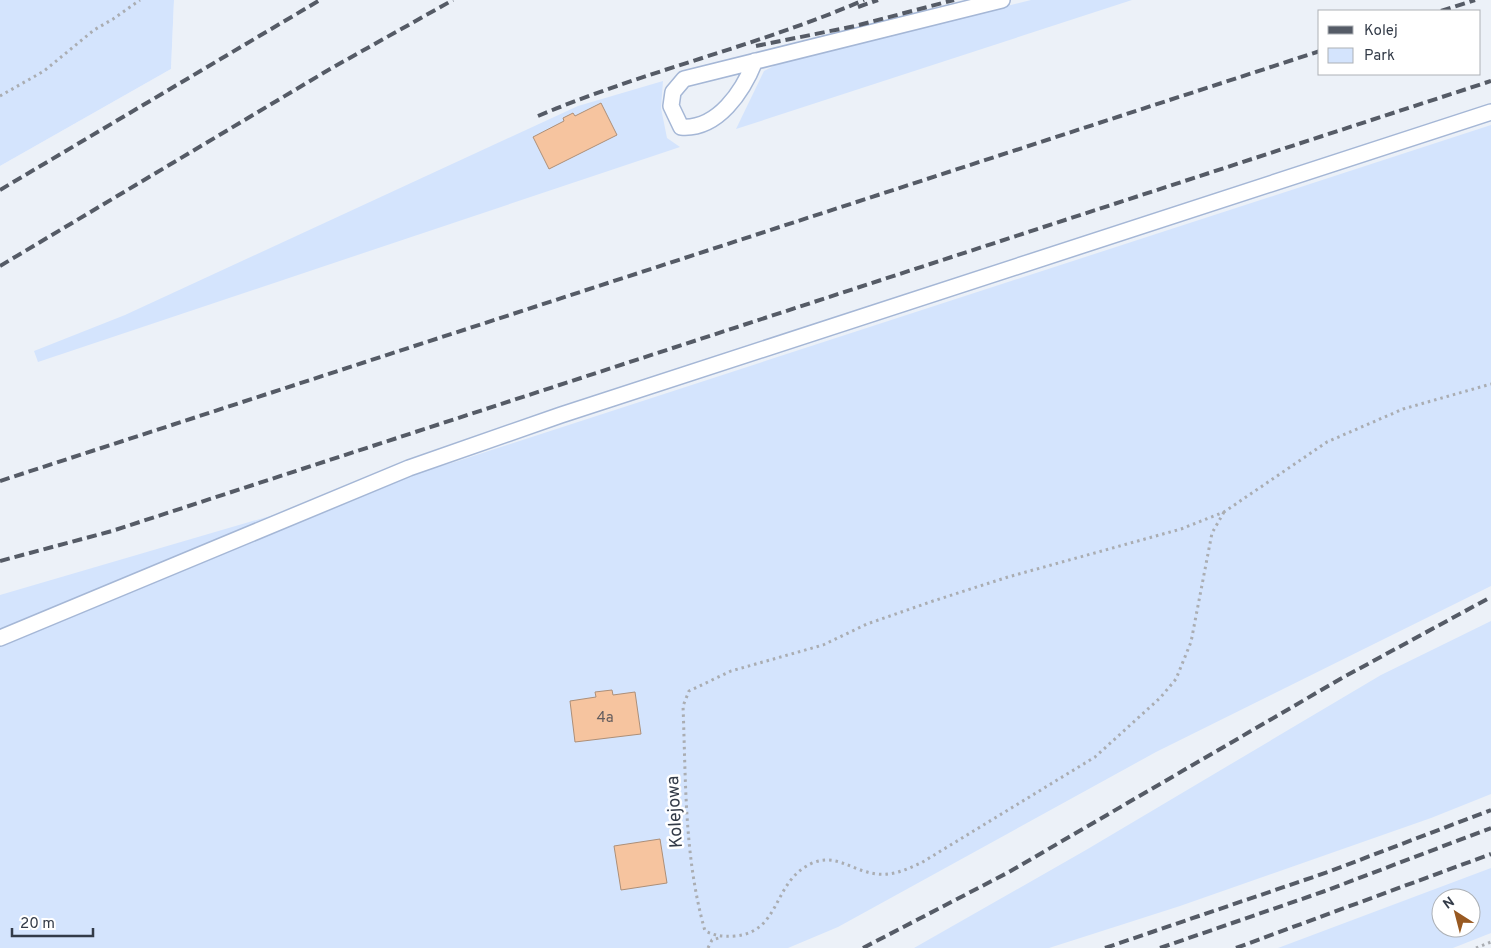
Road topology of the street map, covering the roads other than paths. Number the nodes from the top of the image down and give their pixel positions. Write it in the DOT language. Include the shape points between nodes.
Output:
graph roads {
  1 [pos="1002,0"];
  2 [pos="755,61"];
  3 [pos="1491,112"];
  4 [pos="0,638"];
  1 -- 2 [label="lane"];
  2 -- 2 [label="lane" via="684,79 673,92 671,106 681,127 692,128 714,117 729,104 746,84"];
  3 -- 4 [label="lane" via="570,412 409,468"];
}
